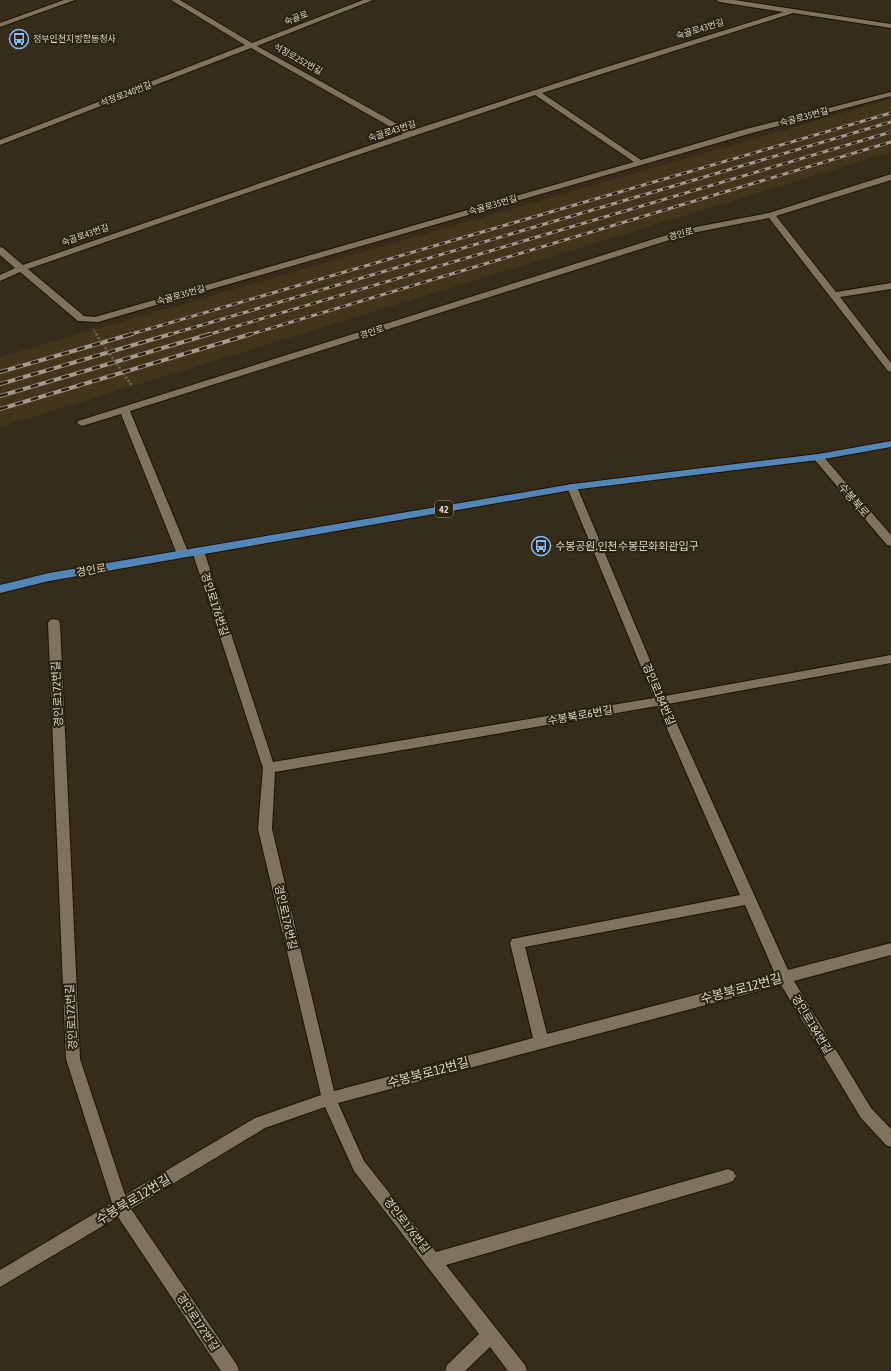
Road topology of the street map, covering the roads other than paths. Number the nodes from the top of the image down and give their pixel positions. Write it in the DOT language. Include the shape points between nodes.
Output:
graph roads {
  1 [pos="71,0"];
  2 [pos="175,0"];
  3 [pos="369,0"];
  4 [pos="720,0"];
  5 [pos="786,0"];
  6 [pos="782,9"];
  7 [pos="793,11"];
  8 [pos="0,25"];
  9 [pos="891,26"];
  10 [pos="252,46"];
  11 [pos="537,93"];
  12 [pos="891,94"];
  13 [pos="411,135"];
  14 [pos="0,143"];
  15 [pos="641,163"];
  16 [pos="891,177"];
  17 [pos="771,215"];
  18 [pos="0,250"];
  19 [pos="22,268"];
  20 [pos="0,278"];
  21 [pos="891,286"];
  22 [pos="833,295"];
  23 [pos="891,369"];
  24 [pos="124,410"];
  25 [pos="82,423"];
  26 [pos="891,444"];
  27 [pos="818,457"];
  28 [pos="572,487"];
  29 [pos="891,542"];
  30 [pos="198,552"];
  31 [pos="182,554"];
  32 [pos="0,589"];
  33 [pos="54,623"];
  34 [pos="891,659"];
  35 [pos="661,701"];
  36 [pos="269,768"];
  37 [pos="749,899"];
  38 [pos="891,949"];
  39 [pos="783,976"];
  40 [pos="541,1041"];
  41 [pos="329,1099"];
  42 [pos="891,1140"];
  43 [pos="728,1176"];
  44 [pos="121,1206"];
  45 [pos="434,1260"];
  46 [pos="0,1279"];
  47 [pos="491,1334"];
  48 [pos="231,1371"];
  49 [pos="453,1371"];
  50 [pos="519,1371"];
  1 -- 8 [label="street"];
  2 -- 10 [label="street, 석정로252번길"];
  3 -- 10 [label="street, 숙골로"];
  4 -- 6 [label="street, 숙골로43번길"];
  5 -- 6 [label="street"];
  6 -- 7 [label="street"];
  7 -- 9 [label="street"];
  7 -- 11 [label="street, 숙골로43번길"];
  10 -- 13 [label="street, 석정로252번길"];
  10 -- 14 [label="street, 석정로240번길"];
  11 -- 13 [label="street, 숙골로43번길"];
  11 -- 15 [label="street"];
  12 -- 15 [label="street, 숙골로35번길" via="749,131"];
  13 -- 19 [label="street, 숙골로43번길" via="235,193"];
  15 -- 19 [label="street, 숙골로35번길" via="94,324 81,319"];
  16 -- 17 [label="street, 경인로"];
  17 -- 22 [label="street"];
  17 -- 24 [label="street, 경인로" via="660,240"];
  18 -- 19 [label="street"];
  19 -- 20 [label="street, 숙골로43번길"];
  21 -- 22 [label="street"];
  22 -- 23 [label="street"];
  24 -- 25 [label="street, 경인로"];
  24 -- 31 [label="street"];
  26 -- 27 [label="main road, 경인로 / 42"];
  27 -- 28 [label="main road, 경인로 / 42"];
  27 -- 29 [label="street, 수봉북로"];
  28 -- 30 [label="main road, 경인로 / 42"];
  28 -- 35 [label="street, 경인로184번길"];
  30 -- 31 [label="main road, 경인로 / 42"];
  30 -- 36 [label="street, 경인로176번길"];
  31 -- 32 [label="main road, 경인로 / 42" via="49,577"];
  33 -- 44 [label="street, 경인로172번길" via="73,1059"];
  34 -- 35 [label="street, 수봉북로6번길"];
  35 -- 36 [label="street, 수봉북로6번길"];
  35 -- 37 [label="street, 경인로184번길"];
  36 -- 41 [label="street, 경인로176번길" via="265,829"];
  37 -- 39 [label="street, 경인로184번길"];
  37 -- 40 [label="street" via="517,943"];
  38 -- 39 [label="street, 수봉북로12번길"];
  39 -- 40 [label="street, 수봉북로12번길"];
  39 -- 42 [label="street, 경인로184번길" via="866,1113"];
  40 -- 41 [label="street, 수봉북로12번길"];
  41 -- 44 [label="street, 수봉북로12번길" via="260,1123"];
  41 -- 45 [label="street, 경인로176번길" via="360,1166"];
  43 -- 45 [label="street, 경인로176번길"];
  44 -- 46 [label="street, 수봉북로12번길"];
  44 -- 48 [label="street, 경인로172번길"];
  45 -- 47 [label="street, 경인로176번길"];
  47 -- 49 [label="street"];
  47 -- 50 [label="street, 경인로176번길"];
}
